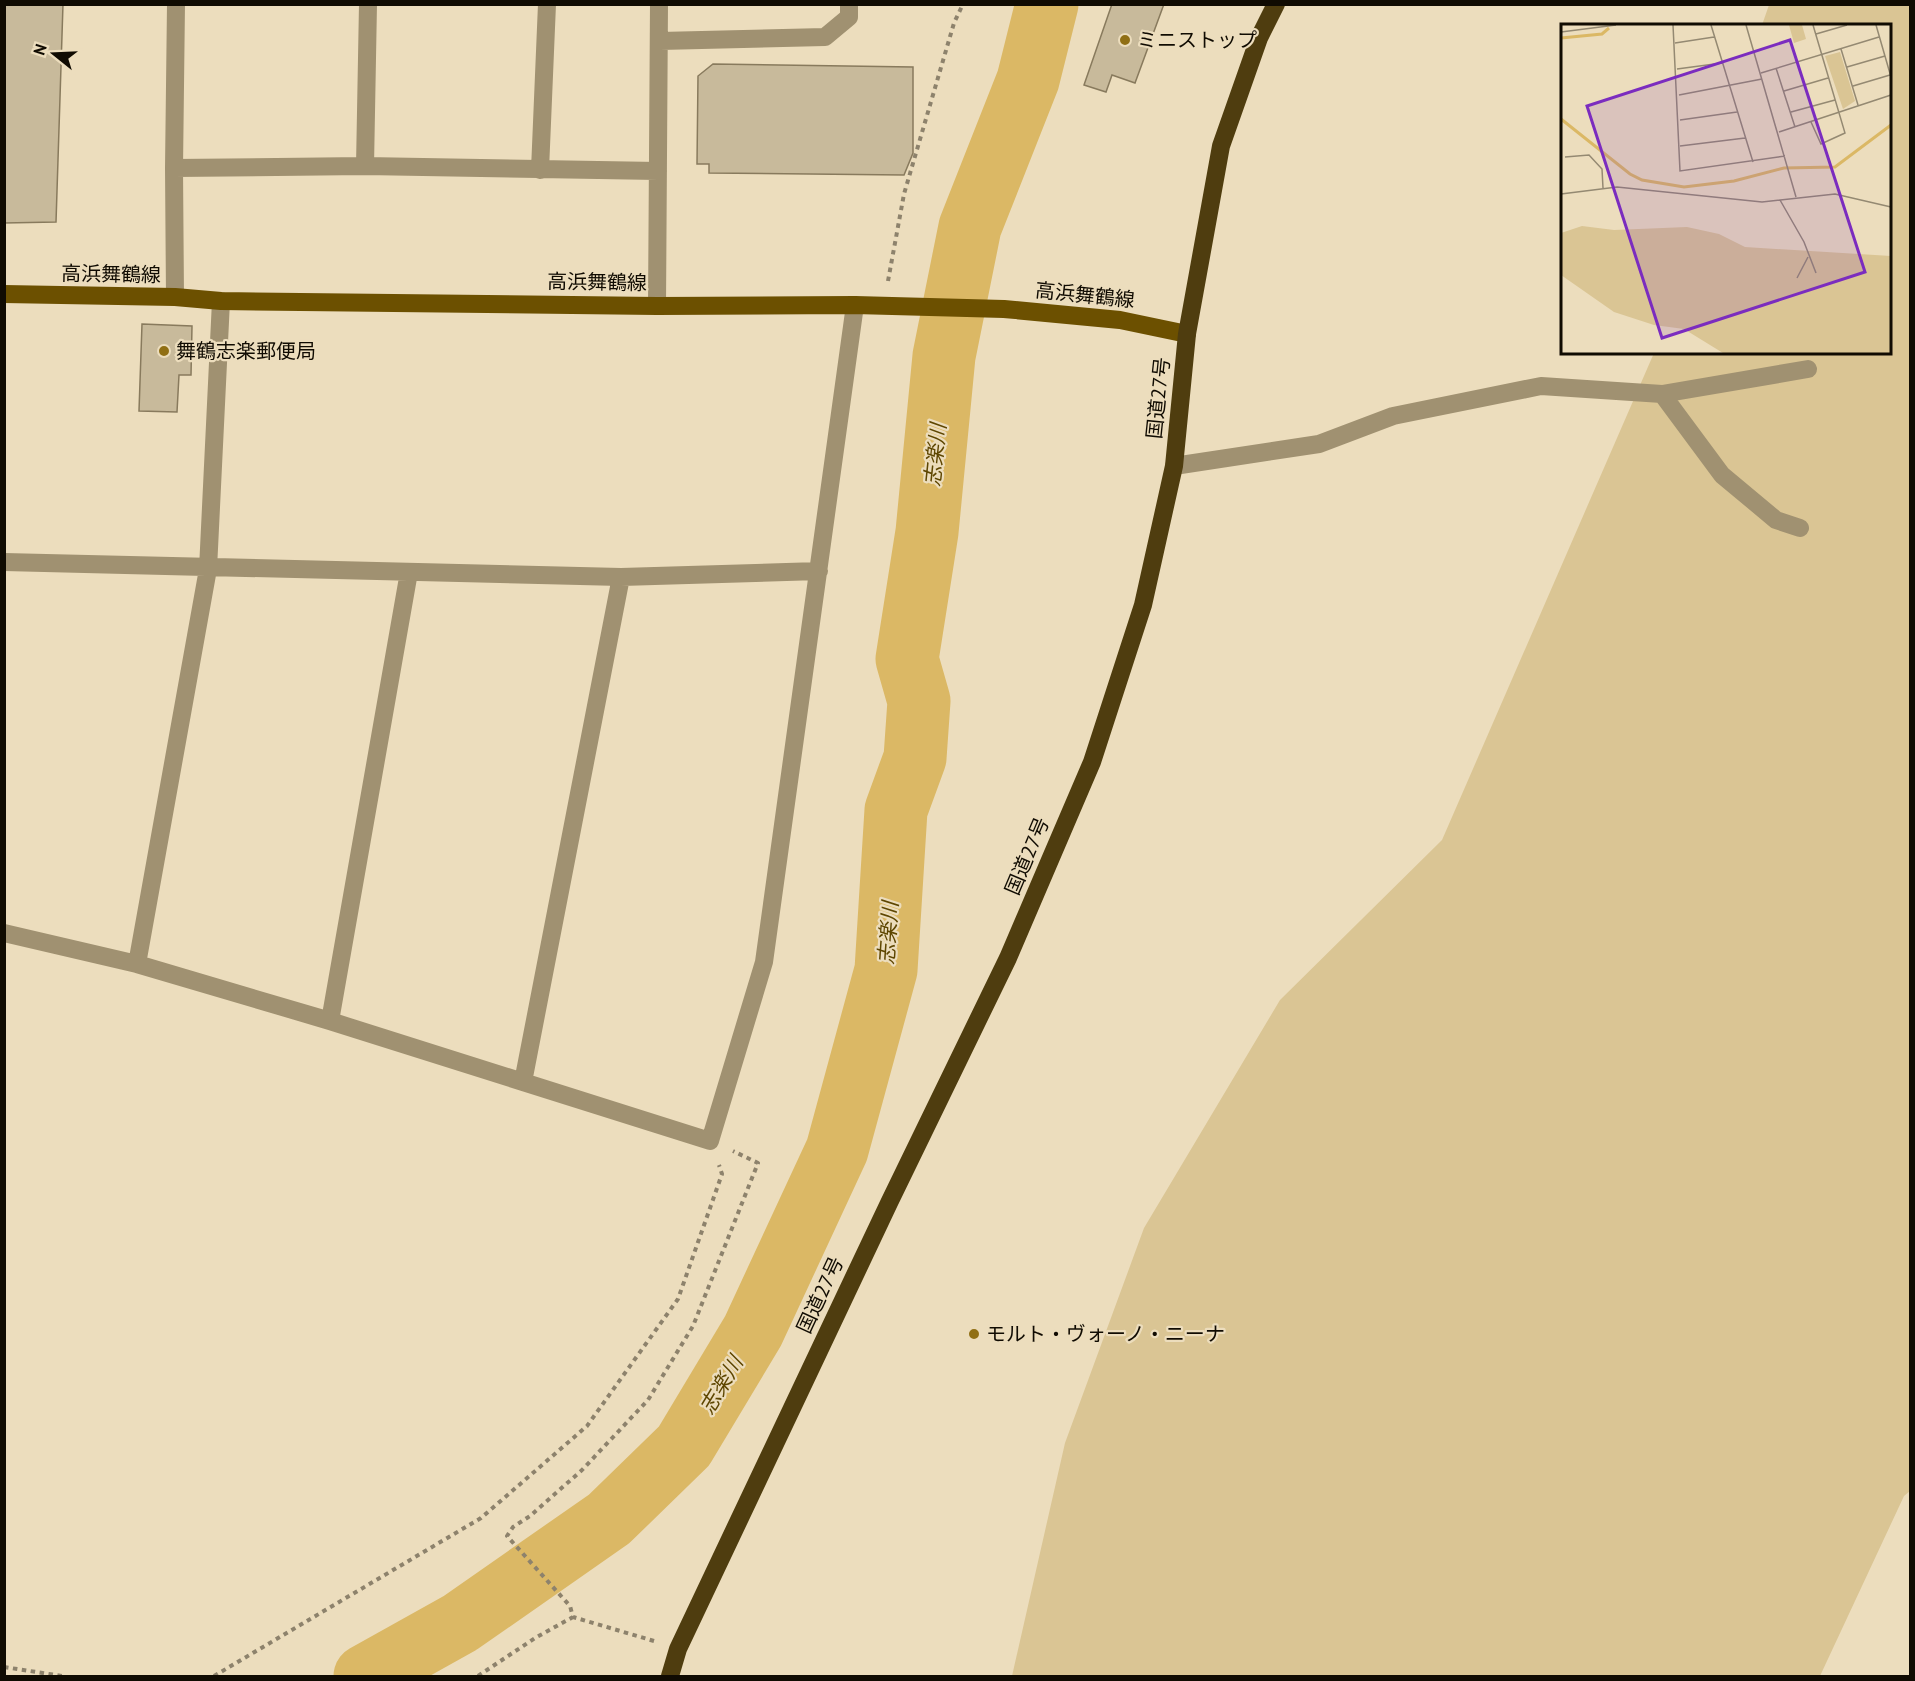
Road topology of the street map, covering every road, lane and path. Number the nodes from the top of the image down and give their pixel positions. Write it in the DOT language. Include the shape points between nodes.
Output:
graph roads {
  1 [pos="176,4"];
  2 [pos="368,4"];
  3 [pos="547,4"];
  4 [pos="659,4"];
  5 [pos="849,4"];
  6 [pos="963,4"];
  7 [pos="1276,4"];
  8 [pos="660,41"];
  9 [pos="365,166"];
  10 [pos="174,168"];
  11 [pos="540,170"];
  12 [pos="658,171"];
  13 [pos="4,294"];
  14 [pos="175,297"];
  15 [pos="222,301"];
  16 [pos="855,305"];
  17 [pos="657,306"];
  18 [pos="883,306"];
  19 [pos="1188,334"];
  20 [pos="1808,369"];
  21 [pos="1662,394"];
  22 [pos="1174,466"];
  23 [pos="1800,528"];
  24 [pos="4,562"];
  25 [pos="208,569"];
  26 [pos="819,571"];
  27 [pos="410,572"];
  28 [pos="621,577"];
  29 [pos="4,933"];
  30 [pos="137,964"];
  31 [pos="330,1021"];
  32 [pos="523,1082"];
  33 [pos="710,1141"];
  34 [pos="758,1163"];
  35 [pos="573,1617"];
  36 [pos="678,1649"];
  37 [pos="4,1667"];
  38 [pos="62,1677"];
  39 [pos="214,1677"];
  40 [pos="478,1677"];
  41 [pos="670,1677"];
  1 -- 10 [label="street"];
  2 -- 9 [label="street"];
  3 -- 11 [label="street"];
  4 -- 8 [label="street"];
  5 -- 8 [label="street" via="849,17 825,37"];
  6 -- 18 [label="path" via="904,194"];
  7 -- 19 [label="highway, 国道27号" via="1259,38 1221,146"];
  8 -- 12 [label="street"];
  9 -- 10 [label="street"];
  9 -- 11 [label="street"];
  10 -- 14 [label="street"];
  11 -- 12 [label="street"];
  12 -- 17 [label="street"];
  13 -- 14 [label="main road, 高浜舞鶴線"];
  14 -- 15 [label="main road, 高浜舞鶴線"];
  15 -- 17 [label="main road, 高浜舞鶴線"];
  15 -- 25 [label="street"];
  16 -- 17 [label="main road, 高浜舞鶴線"];
  16 -- 18 [label="main road, 高浜舞鶴線"];
  16 -- 26 [label="street"];
  18 -- 19 [label="main road, 高浜舞鶴線" via="1004,309 1120,320"];
  19 -- 22 [label="highway, 国道27号"];
  20 -- 21 [label="street"];
  21 -- 22 [label="street" via="1541,386 1393,416 1319,444"];
  21 -- 23 [label="street" via="1722,475 1776,520"];
  22 -- 36 [label="highway, 国道27号" via="1143,605 1092,762 1008,958"];
  24 -- 25 [label="street"];
  25 -- 27 [label="street"];
  25 -- 30 [label="street"];
  26 -- 28 [label="street"];
  26 -- 33 [label="street" via="764,962"];
  27 -- 28 [label="street"];
  27 -- 31 [label="street"];
  28 -- 32 [label="street"];
  29 -- 30 [label="street"];
  30 -- 31 [label="street"];
  31 -- 32 [label="street"];
  32 -- 33 [label="street"];
  33 -- 39 [label="path" via="722,1174 678,1299 587,1426 481,1518"];
  34 -- 35 [label="path" via="693,1326 648,1400 582,1470 507,1536 570,1606"];
  35 -- 36 [label="path"];
  35 -- 40 [label="path"];
  36 -- 41 [label="highway, 国道27号"];
  37 -- 38 [label="path"];
}
